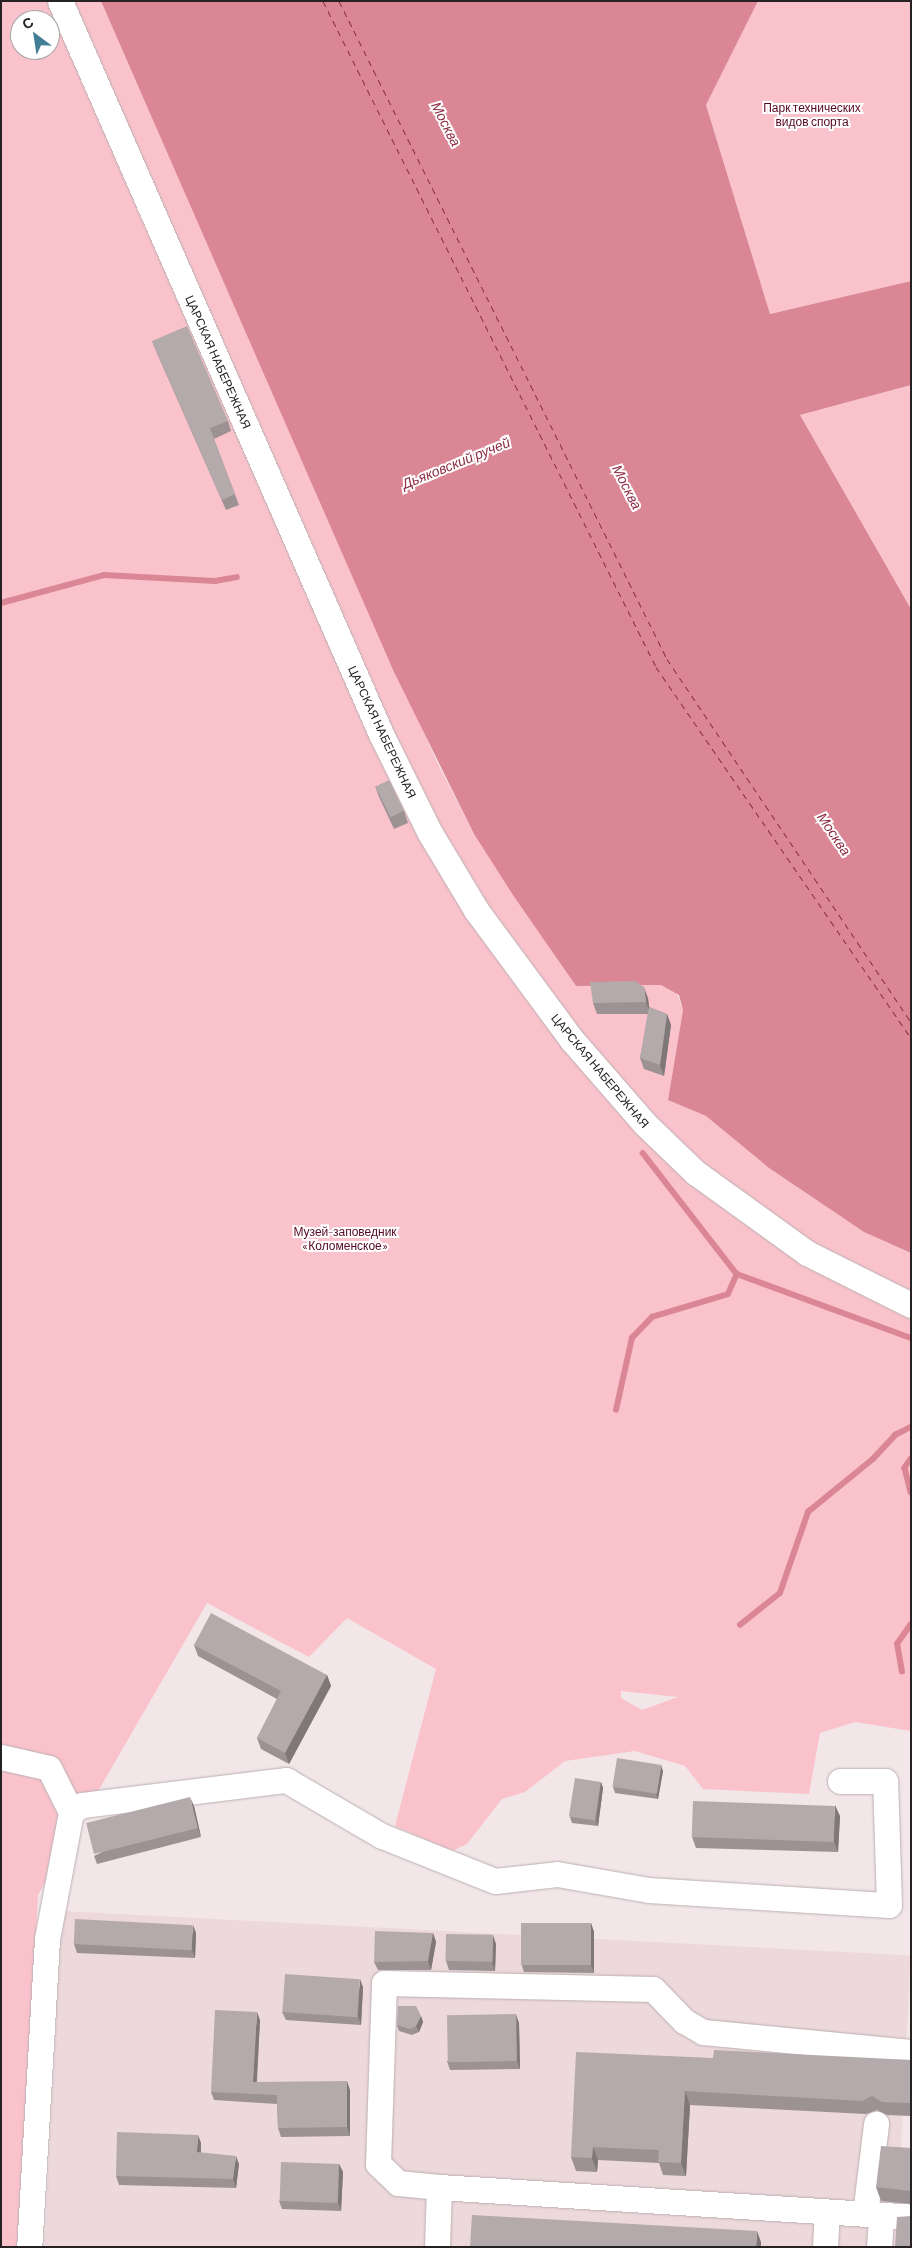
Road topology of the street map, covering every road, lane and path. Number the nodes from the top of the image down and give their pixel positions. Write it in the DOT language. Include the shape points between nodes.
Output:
graph roads {
  1 [pos="60,1"];
  2 [pos="911,1305"];
  3 [pos="1,1757"];
  4 [pos="840,1781"];
  5 [pos="71,1812"];
  6 [pos="901,1862"];
  7 [pos="911,2052"];
  8 [pos="876,2124"];
  9 [pos="439,2187"];
  10 [pos="827,2212"];
  11 [pos="873,2215"];
  12 [pos="911,2217"];
  13 [pos="34,2234"];
  14 [pos="437,2247"];
  15 [pos="825,2247"];
  16 [pos="879,2247"];
  1 -- 2 [label="street, ЦАРСКАЯ НАБЕРЕЖНАЯ" via="381,734 430,833 476,910 584,1054 645,1124 696,1173 806,1253"];
  3 -- 5 [label="street" via="49,1768"];
  4 -- 6 [label="street" via="885,1781"];
  5 -- 6 [label="street" via="82,1805 286,1780 382,1836 495,1881 557,1874 649,1890 889,1905"];
  5 -- 13 [label="street" via="47,1939"];
  7 -- 9 [label="street" via="703,2032 684,2021 654,1989 384,1983 378,2164 398,2183"];
  8 -- 11 [label="street"];
  9 -- 10 [label="street"];
  9 -- 14 [label="street"];
  10 -- 11 [label="street"];
  10 -- 15 [label="street"];
  11 -- 12 [label="street"];
  11 -- 16 [label="street"];
}
